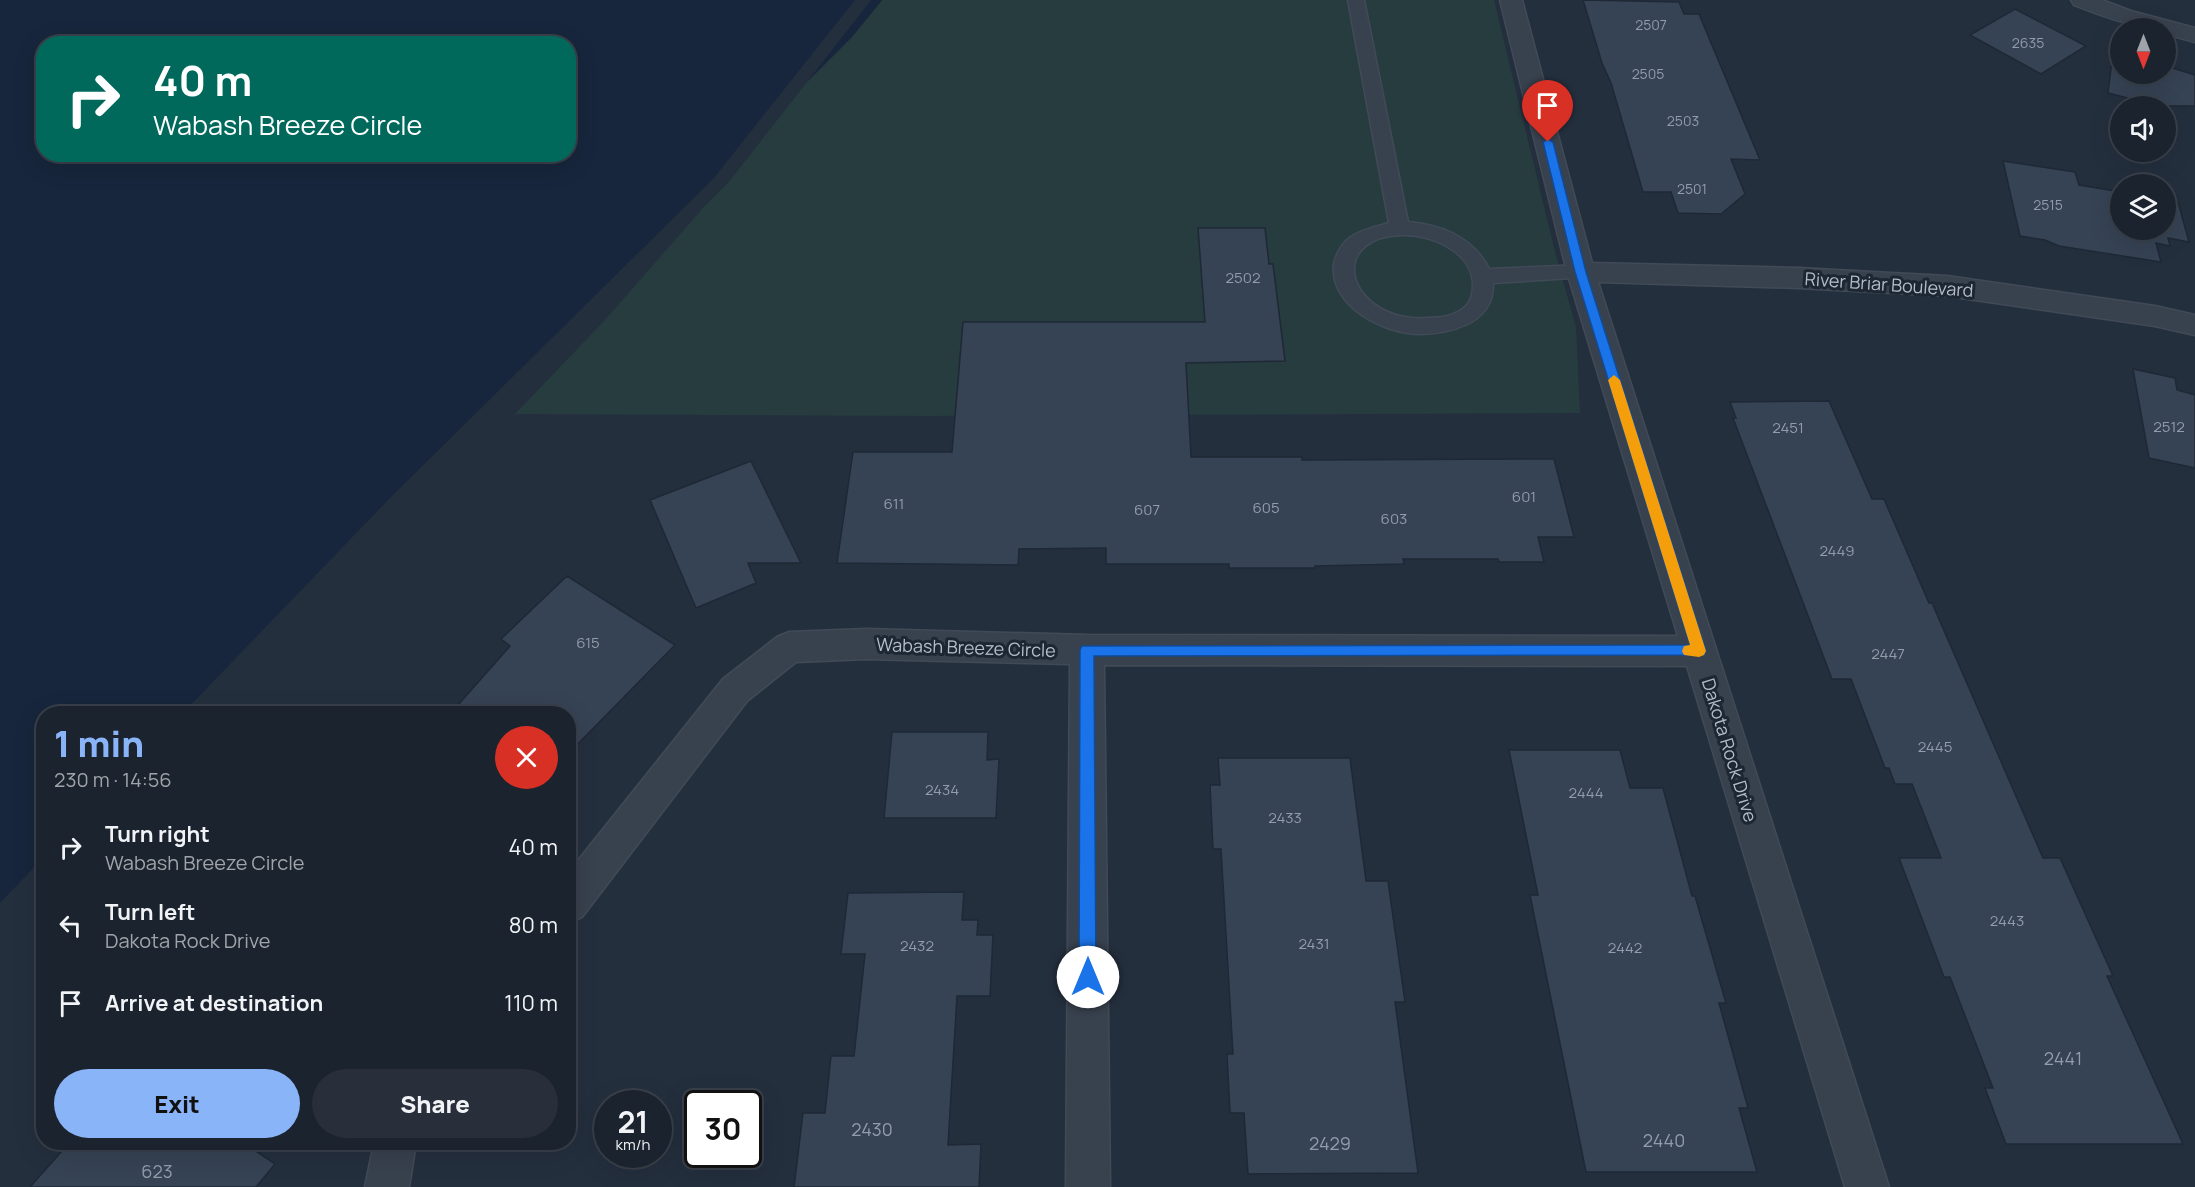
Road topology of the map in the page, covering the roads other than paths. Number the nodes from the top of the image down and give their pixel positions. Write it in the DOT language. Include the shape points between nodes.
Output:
graph roads {
  1 [pos="1356,0"];
  2 [pos="1511,0"];
  3 [pos="2082,0"];
  4 [pos="2195,35"];
  5 [pos="1400,229"];
  6 [pos="1581,272"];
  7 [pos="1483,276"];
  8 [pos="2195,325"];
  9 [pos="1087,650"];
  10 [pos="1699,651"];
  11 [pos="576,894"];
  12 [pos="394,1150"];
  13 [pos="387,1187"];
  14 [pos="1088,1187"];
  15 [pos="1867,1187"];
  1 -- 5 [label="lane"];
  2 -- 6 [label="street, Dakota Rock Drive"];
  3 -- 4 [label="street" via="2123,16"];
  5 -- 7 [label="lane" via="1433,233 1454,241 1470,253"];
  5 -- 7 [label="lane" via="1367,236 1352,247 1343,261 1343,278 1350,294 1386,321 1410,327 1455,322 1471,313 1482,299"];
  6 -- 7 [label="lane"];
  6 -- 8 [label="street, River Briar Boulevard" via="1947,285"];
  6 -- 10 [label="street, Dakota Rock Drive"];
  9 -- 10 [label="street, Wabash Breeze Circle"];
  9 -- 11 [label="street, Wabash Breeze Circle" via="866,644 789,647 735,690"];
  9 -- 14 [label="street"];
  10 -- 15 [label="street, Dakota Rock Drive"];
  12 -- 13 [label="street"];
}
